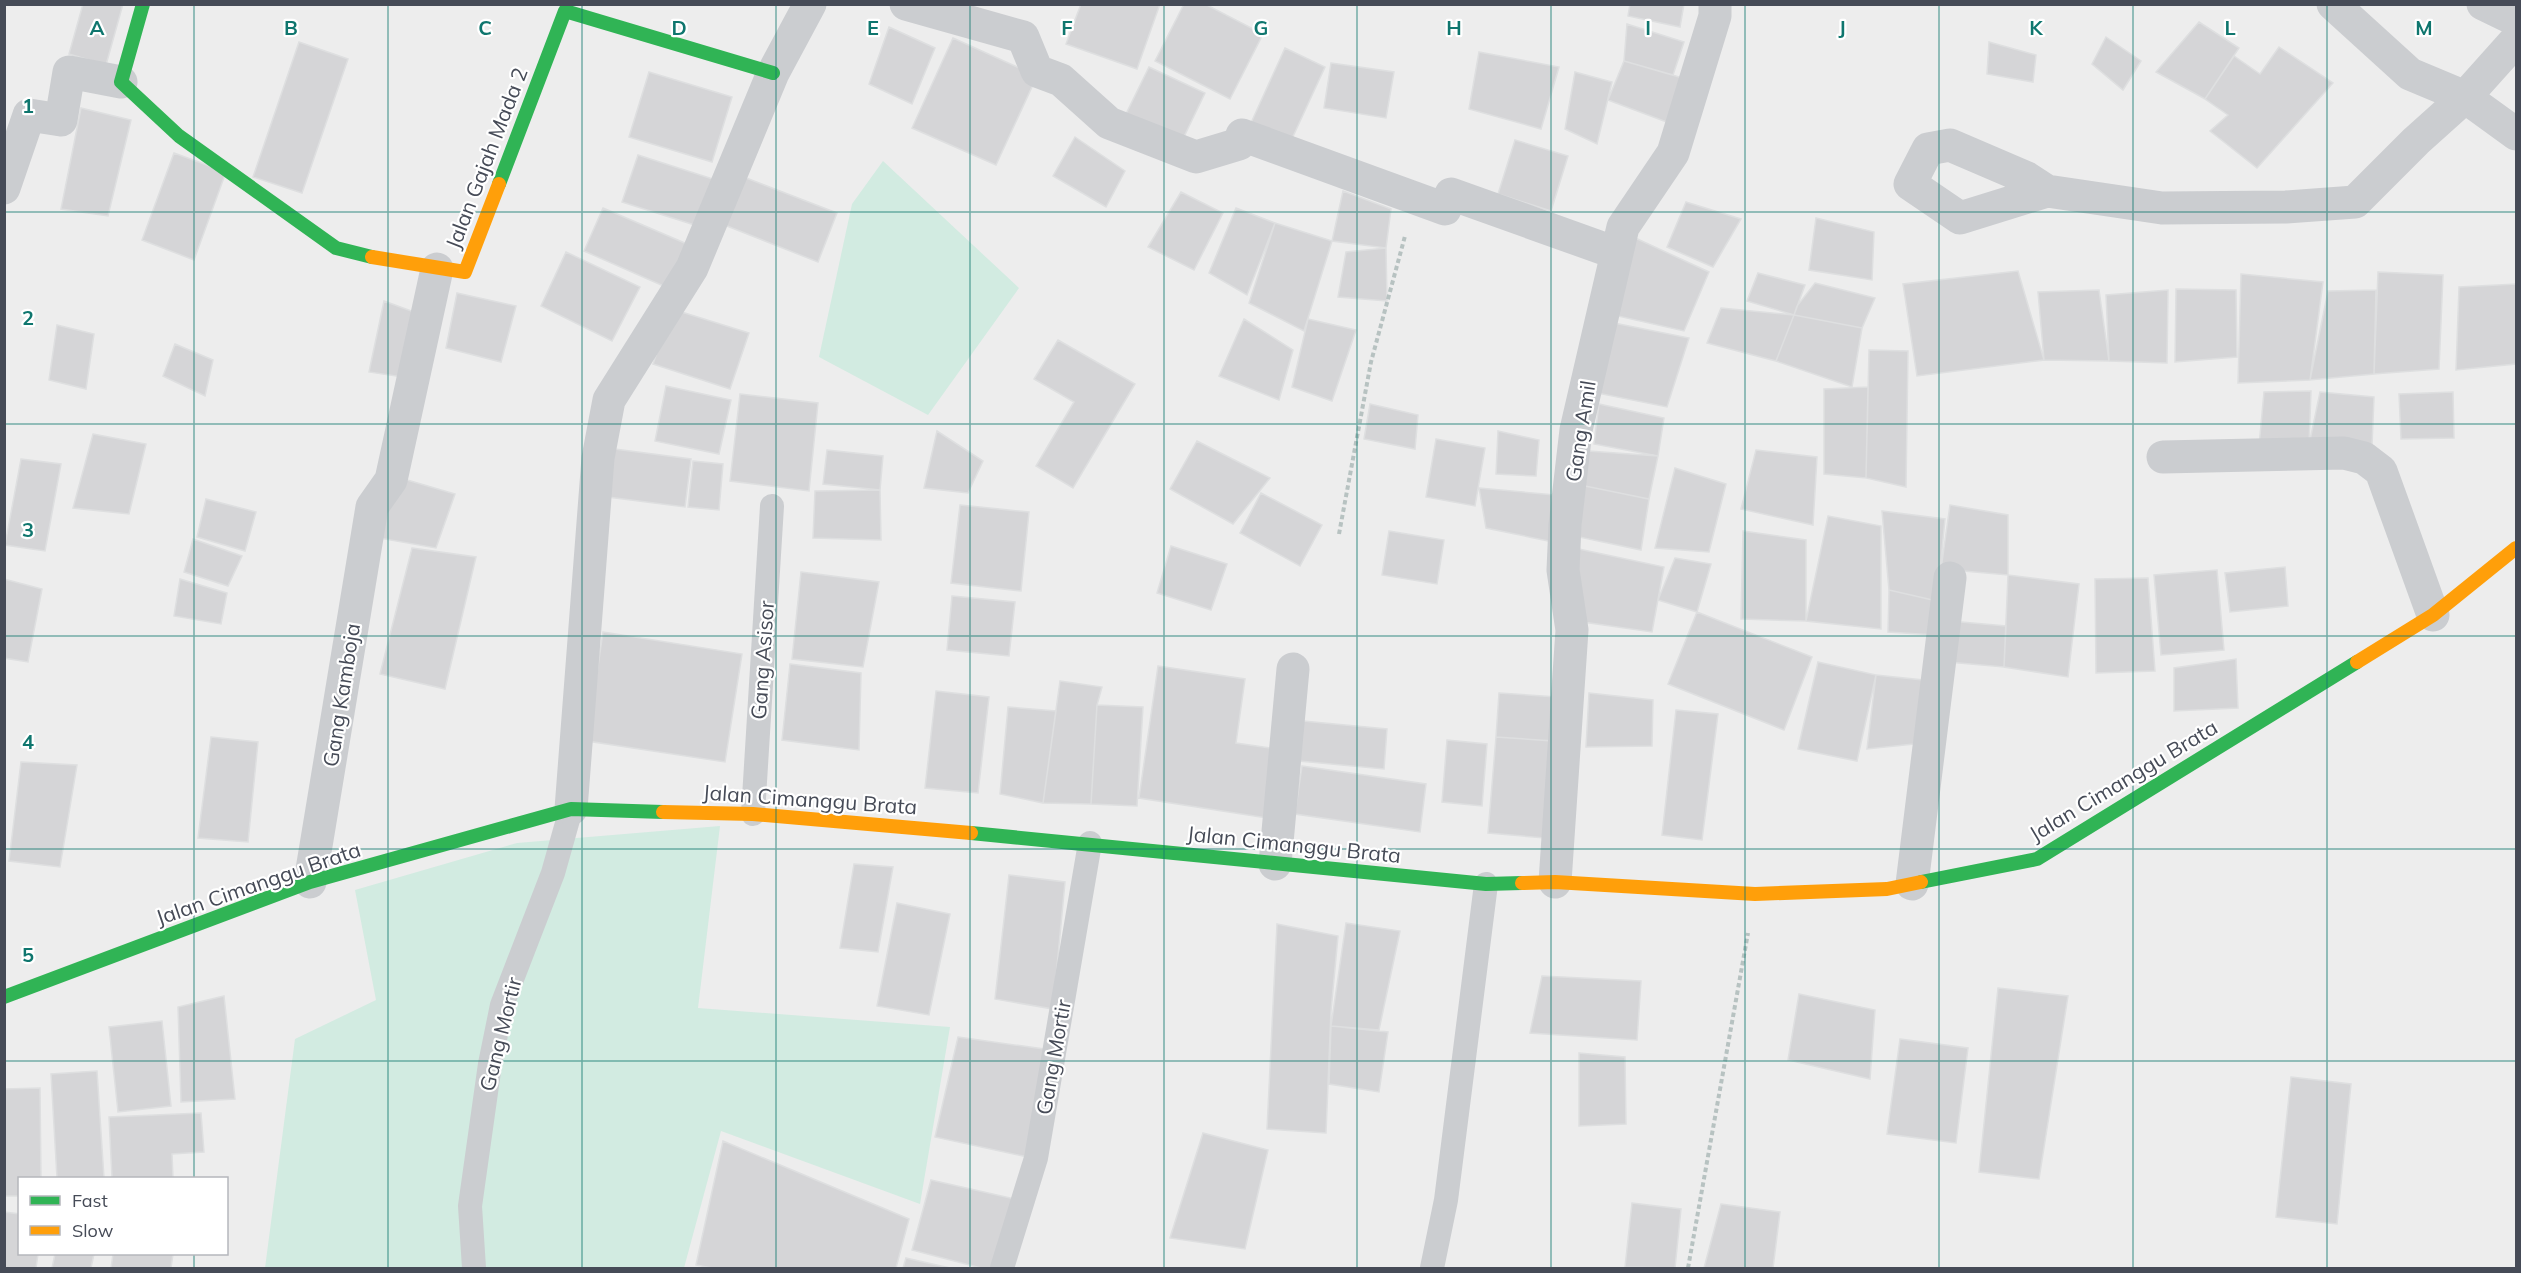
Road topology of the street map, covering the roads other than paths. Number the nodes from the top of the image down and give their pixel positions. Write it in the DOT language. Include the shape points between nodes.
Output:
graph roads {
  1 [pos="143,4"];
  2 [pos="810,4"];
  3 [pos="906,4"];
  4 [pos="1715,4"];
  5 [pos="2333,4"];
  6 [pos="2483,4"];
  7 [pos="2517,20"];
  8 [pos="2517,40"];
  9 [pos="772,73"];
  10 [pos="122,82"];
  11 [pos="2465,97"];
  12 [pos="2517,134"];
  13 [pos="4,188"];
  14 [pos="2047,191"];
  15 [pos="1616,253"];
  16 [pos="437,269"];
  17 [pos="2163,457"];
  18 [pos="772,506"];
  19 [pos="2517,548"];
  20 [pos="1950,578"];
  21 [pos="2433,615"];
  22 [pos="1293,669"];
  23 [pos="571,808"];
  24 [pos="753,814"];
  25 [pos="1090,843"];
  26 [pos="1275,864"];
  27 [pos="310,882"];
  28 [pos="1555,882"];
  29 [pos="1486,884"];
  30 [pos="1912,884"];
  31 [pos="4,998"];
  32 [pos="474,1269"];
  33 [pos="1002,1269"];
  34 [pos="1432,1269"];
  1 -- 10 [label="street"];
  2 -- 9 [label="street"];
  3 -- 15 [label="street" via="1023,37 1037,71 1061,80 1109,123 1196,157 1239,144 1242,135 1445,209 1451,194"];
  4 -- 15 [label="street, Gang Amil" via="1715,16 1673,153 1623,227"];
  5 -- 11 [label="street" via="2410,74"];
  6 -- 7 [label="street"];
  8 -- 11 [label="street"];
  9 -- 16 [label="street, Jalan Gajah Mada 2" via="565,11 465,272"];
  9 -- 23 [label="street" via="692,268 609,400 598,458"];
  10 -- 13 [label="street" via="69,72 61,120 29,115"];
  10 -- 16 [label="street, Jalan Gajah Mada 2" via="179,136 336,248"];
  11 -- 12 [label="street"];
  11 -- 14 [label="street" via="2355,202 2162,208"];
  15 -- 28 [label="street, Gang Amil" via="1576,430 1565,525 1563,570 1572,630"];
  16 -- 27 [label="street, Gang Kamboja" via="391,480 372,507"];
  17 -- 21 [label="street" via="2344,453 2364,458 2381,471"];
  18 -- 24 [label="lane, Gang Asisor"];
  19 -- 21 [label="street, Jalan Cimanggu Brata"];
  20 -- 30 [label="street"];
  21 -- 30 [label="street, Jalan Cimanggu Brata" via="2037,859"];
  22 -- 26 [label="street"];
  23 -- 24 [label="street, Jalan Cimanggu Brata"];
  23 -- 27 [label="street, Jalan Cimanggu Brata"];
  23 -- 32 [label="lane, Gang Mortir" via="542,905 502,1005 470,1206"];
  24 -- 25 [label="street, Jalan Cimanggu Brata"];
  25 -- 26 [label="street, Jalan Cimanggu Brata"];
  25 -- 33 [label="lane, Gang Mortir" via="1036,1158"];
  26 -- 29 [label="street, Jalan Cimanggu Brata"];
  27 -- 31 [label="street, Jalan Cimanggu Brata"];
  28 -- 29 [label="street, Jalan Cimanggu Brata"];
  28 -- 30 [label="street, Jalan Cimanggu Brata" via="1755,894 1887,889"];
  29 -- 34 [label="lane" via="1446,1200"];
}
